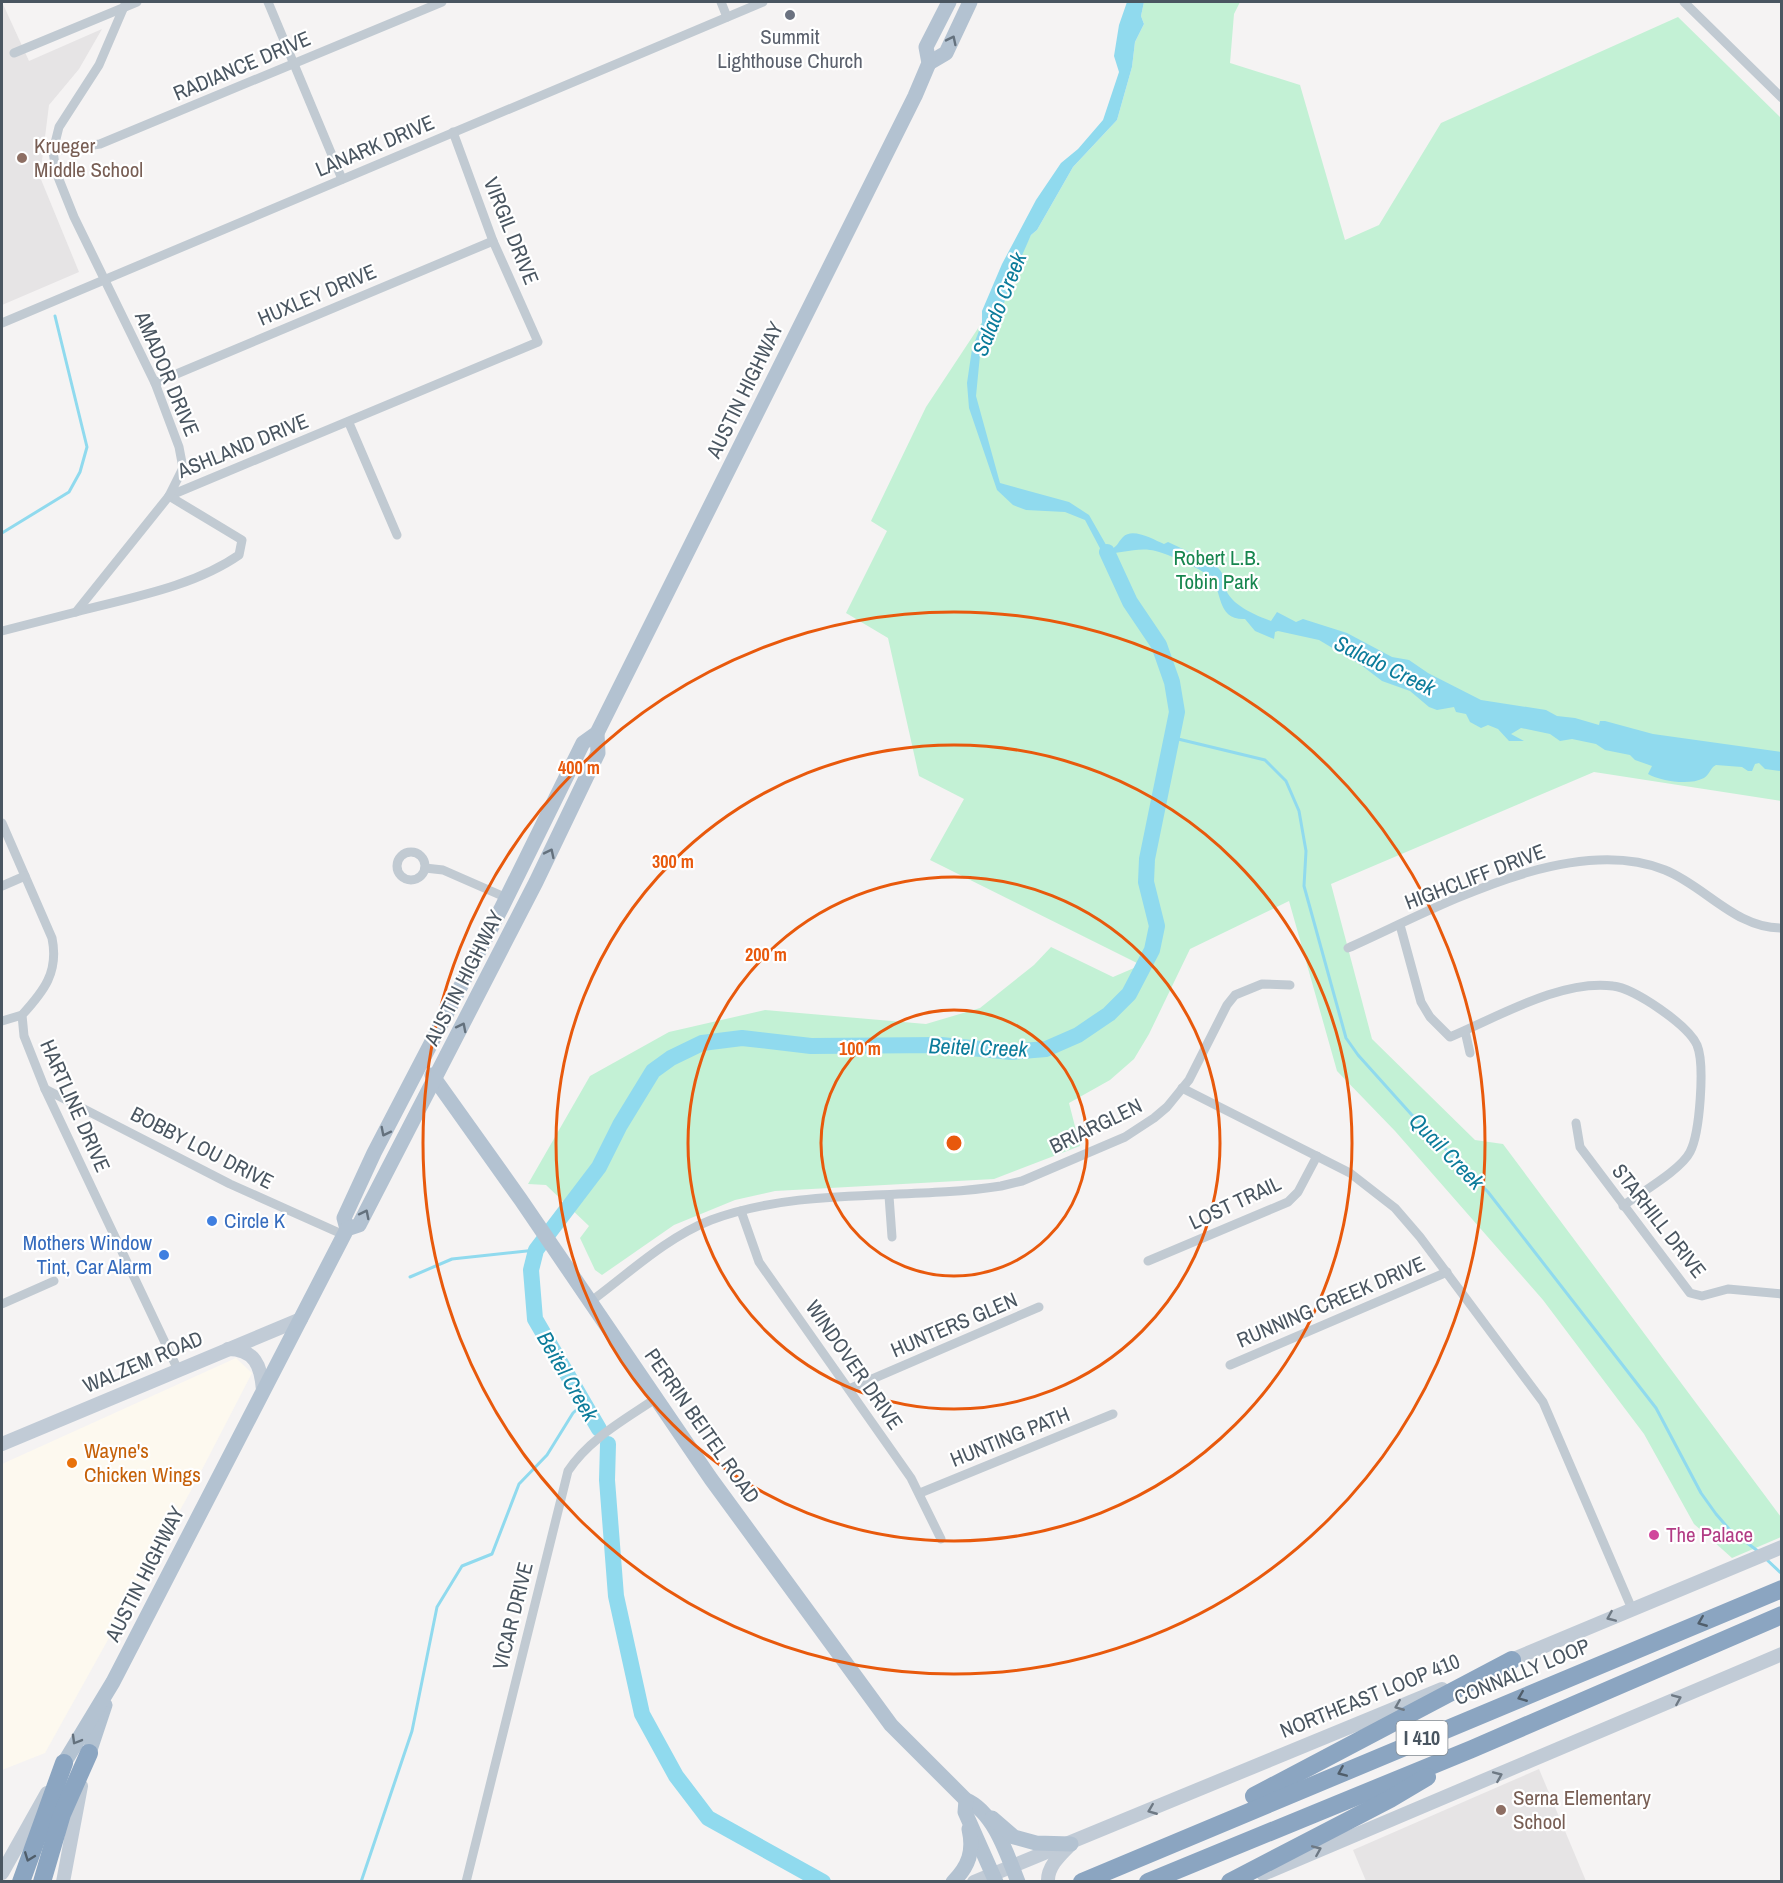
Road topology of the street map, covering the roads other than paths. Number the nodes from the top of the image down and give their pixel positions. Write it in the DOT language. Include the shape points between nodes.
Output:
graph roads {
  1 [pos="138,2"];
  2 [pos="268,2"];
  3 [pos="442,2"];
  4 [pos="721,2"];
  5 [pos="763,2"];
  6 [pos="949,2"];
  7 [pos="970,2"];
  8 [pos="1684,2"];
  9 [pos="126,4"];
  10 [pos="727,17"];
  11 [pos="14,53"];
  12 [pos="928,63"];
  13 [pos="295,64"];
  14 [pos="1782,98"];
  15 [pos="453,132"];
  16 [pos="53,151"];
  17 [pos="342,179"];
  18 [pos="493,241"];
  19 [pos="105,279"];
  20 [pos="2,323"];
  21 [pos="538,342"];
  22 [pos="154,383"];
  23 [pos="349,423"];
  24 [pos="169,496"];
  25 [pos="397,535"];
  26 [pos="76,612"];
  27 [pos="2,631"];
  28 [pos="597,734"];
  29 [pos="2,823"];
  30 [pos="425,868"];
  31 [pos="25,876"];
  32 [pos="2,886"];
  33 [pos="507,898"];
  34 [pos="1400,925"];
  35 [pos="1782,928"];
  36 [pos="1348,948"];
  37 [pos="1290,985"];
  38 [pos="22,1015"];
  39 [pos="2,1021"];
  40 [pos="1465,1031"];
  41 [pos="1470,1053"];
  42 [pos="422,1062"];
  43 [pos="436,1080"];
  44 [pos="1182,1088"];
  45 [pos="45,1089"];
  46 [pos="459,1112"];
  47 [pos="1575,1123"];
  48 [pos="410,1129"];
  49 [pos="1317,1156"];
  50 [pos="889,1196"];
  51 [pos="1623,1206"];
  52 [pos="741,1211"];
  53 [pos="346,1232"];
  54 [pos="892,1237"];
  55 [pos="1148,1261"];
  56 [pos="1447,1272"];
  57 [pos="54,1281"];
  58 [pos="1782,1294"];
  59 [pos="590,1302"];
  60 [pos="2,1304"];
  61 [pos="1039,1308"];
  62 [pos="301,1319"];
  63 [pos="226,1350"];
  64 [pos="1230,1365"];
  65 [pos="178,1370"];
  66 [pos="849,1389"];
  67 [pos="263,1390"];
  68 [pos="655,1399"];
  69 [pos="1113,1414"];
  70 [pos="2,1444"];
  71 [pos="920,1493"];
  72 [pos="941,1539"];
  73 [pos="1782,1547"];
  74 [pos="1782,1589"];
  75 [pos="1632,1609"];
  76 [pos="1779,1622"];
  77 [pos="1782,1654"];
  78 [pos="1512,1660"];
  79 [pos="113,1682"];
  80 [pos="1472,1749"];
  81 [pos="89,1753"];
  82 [pos="64,1763"];
  83 [pos="970,1806"];
  84 [pos="1071,1844"];
  85 [pos="1012,1867"];
  86 [pos="2,1873"];
  87 [pos="995,1878"];
  88 [pos="1085,1880"];
  89 [pos="21,1881"];
  90 [pos="42,1881"];
  91 [pos="63,1881"];
  92 [pos="466,1881"];
  93 [pos="953,1881"];
  94 [pos="974,1881"];
  95 [pos="1018,1881"];
  96 [pos="1048,1881"];
  97 [pos="1148,1881"];
  98 [pos="1230,1881"];
  99 [pos="1244,1881"];
  1 -- 9 [label="street"];
  2 -- 13 [label="street"];
  3 -- 13 [label="street, RADIANCE DRIVE"];
  4 -- 10 [label="street"];
  5 -- 10 [label="street, LANARK DRIVE"];
  6 -- 12 [label="main road, AUSTIN HIGHWAY" via="926,47"];
  12 -- 7 [label="main road, AUSTIN HIGHWAY, one-way" via="946,52"];
  8 -- 14 [label="street"];
  9 -- 11 [label="street"];
  9 -- 16 [label="street" via="99,65 59,127"];
  10 -- 15 [label="street, LANARK DRIVE"];
  12 -- 28 [label="main road, AUSTIN HIGHWAY"];
  13 -- 16 [label="street, RADIANCE DRIVE" via="100,144"];
  13 -- 17 [label="street"];
  15 -- 17 [label="street, LANARK DRIVE"];
  15 -- 18 [label="street, VIRGIL DRIVE"];
  16 -- 19 [label="street, AMADOR DRIVE" via="56,172 74,217"];
  17 -- 19 [label="street, LANARK DRIVE"];
  18 -- 21 [label="street, VIRGIL DRIVE"];
  18 -- 22 [label="street, HUXLEY DRIVE"];
  19 -- 20 [label="street, LANARK DRIVE"];
  19 -- 22 [label="street, AMADOR DRIVE"];
  21 -- 23 [label="street, ASHLAND DRIVE"];
  22 -- 24 [label="street, AMADOR DRIVE" via="183,468"];
  23 -- 24 [label="street, ASHLAND DRIVE"];
  23 -- 25 [label="street"];
  24 -- 26 [label="street, ASHLAND DRIVE"];
  24 -- 26 [label="street" via="242,540 239,555 183,581"];
  26 -- 27 [label="street"];
  28 -- 33 [label="main road, AUSTIN HIGHWAY" via="584,743"];
  43 -- 28 [label="main road, AUSTIN HIGHWAY, one-way" via="598,753"];
  29 -- 31 [label="street"];
  30 -- 33 [label="street" via="443,870"];
  31 -- 32 [label="street"];
  31 -- 38 [label="street" via="52,938 55,956 52,976 43,993"];
  33 -- 42 [label="main road, AUSTIN HIGHWAY"];
  34 -- 35 [label="street, HIGHCLIFF DRIVE" via="1527,873 1568,862 1602,859 1645,864 1666,871 1759,927"];
  34 -- 36 [label="street, HIGHCLIFF DRIVE"];
  34 -- 40 [label="street" via="1425,1010 1450,1037"];
  37 -- 44 [label="street, BRIARGLEN" via="1262,984 1235,996"];
  38 -- 39 [label="street"];
  38 -- 45 [label="street, HARTLINE DRIVE" via="24,1036"];
  40 -- 41 [label="street"];
  40 -- 51 [label="street" via="1553,993 1594,985 1632,991 1688,1032 1696,1044 1701,1067 1696,1134 1690,1153"];
  42 -- 43 [label="main road, PERRIN BEITEL ROAD"];
  42 -- 53 [label="main road, AUSTIN HIGHWAY, one-way" via="344,1218"];
  43 -- 46 [label="main road, PERRIN BEITEL ROAD"];
  43 -- 48 [label="main road, AUSTIN HIGHWAY"];
  44 -- 49 [label="street"];
  44 -- 50 [label="street, BRIARGLEN" via="1167,1107 1140,1128 1022,1181 979,1190"];
  45 -- 53 [label="street, BOBBY LOU DRIVE" via="230,1184"];
  45 -- 65 [label="street, HARTLINE DRIVE"];
  46 -- 48 [label="main road" via="438,1104 431,1106"];
  46 -- 59 [label="main road, PERRIN BEITEL ROAD"];
  47 -- 51 [label="street, STARHILL DRIVE" via="1580,1147"];
  53 -- 48 [label="main road, AUSTIN HIGHWAY, one-way" via="359,1225"];
  49 -- 55 [label="street, LOST TRAIL" via="1298,1192 1288,1202"];
  49 -- 56 [label="street" via="1350,1173 1388,1202"];
  50 -- 52 [label="street, BRIARGLEN" via="781,1202"];
  50 -- 54 [label="street"];
  51 -- 58 [label="street, STARHILL DRIVE" via="1690,1293 1702,1296 1728,1289"];
  52 -- 59 [label="street, BRIARGLEN" via="688,1232"];
  52 -- 66 [label="street, WINDOVER DRIVE" via="759,1262"];
  53 -- 62 [label="main road, AUSTIN HIGHWAY"];
  56 -- 64 [label="street, RUNNING CREEK DRIVE"];
  56 -- 75 [label="street" via="1543,1402"];
  57 -- 60 [label="street"];
  59 -- 68 [label="main road, PERRIN BEITEL ROAD"];
  61 -- 66 [label="street, HUNTERS GLEN"];
  62 -- 63 [label="main road, WALZEM ROAD"];
  62 -- 67 [label="main road, AUSTIN HIGHWAY"];
  63 -- 65 [label="main road, WALZEM ROAD"];
  63 -- 67 [label="main road" via="244,1351 255,1358"];
  65 -- 70 [label="main road, WALZEM ROAD"];
  66 -- 71 [label="street, WINDOVER DRIVE"];
  67 -- 79 [label="main road, AUSTIN HIGHWAY"];
  68 -- 83 [label="main road, PERRIN BEITEL ROAD" via="891,1725"];
  68 -- 92 [label="street, VICAR DRIVE" via="596,1439 568,1471"];
  69 -- 71 [label="street, HUNTING PATH"];
  71 -- 72 [label="street, WINDOVER DRIVE"];
  73 -- 75 [label="main road, NORTHEAST LOOP 410"];
  74 -- 88 [label="highway, CONNALLY LOOP / I 410, one-way"];
  75 -- 78 [label="main road, NORTHEAST LOOP 410, one-way"];
  76 -- 80 [label="highway, I 410"];
  99 -- 77 [label="main road, one-way"];
  78 -- 84 [label="main road, NORTHEAST LOOP 410, one-way"];
  78 -- 88 [label="highway" via="1304,1772"];
  79 -- 81 [label="main road, AUSTIN HIGHWAY"];
  79 -- 82 [label="main road, AUSTIN HIGHWAY, one-way"];
  80 -- 97 [label="highway, I 410"];
  80 -- 98 [label="highway" via="1390,1799"];
  81 -- 90 [label="highway" via="62,1814"];
  81 -- 91 [label="main road, AUSTIN HIGHWAY"];
  82 -- 86 [label="main road, AUSTIN HIGHWAY"];
  82 -- 89 [label="highway, one-way"];
  83 -- 84 [label="main road" via="1014,1837 1036,1843"];
  83 -- 85 [label="main road, PERRIN BEITEL ROAD" via="999,1837"];
  83 -- 87 [label="main road, PERRIN BEITEL ROAD"];
  83 -- 93 [label="main road" via="972,1844 966,1869"];
  84 -- 85 [label="main road, NORTHEAST LOOP 410"];
  84 -- 96 [label="main road" via="1055,1861"];
  85 -- 87 [label="main road, NORTHEAST LOOP 410"];
  85 -- 95 [label="main road, PERRIN BEITEL ROAD"];
  87 -- 94 [label="main road, NORTHEAST LOOP 410"];
}
